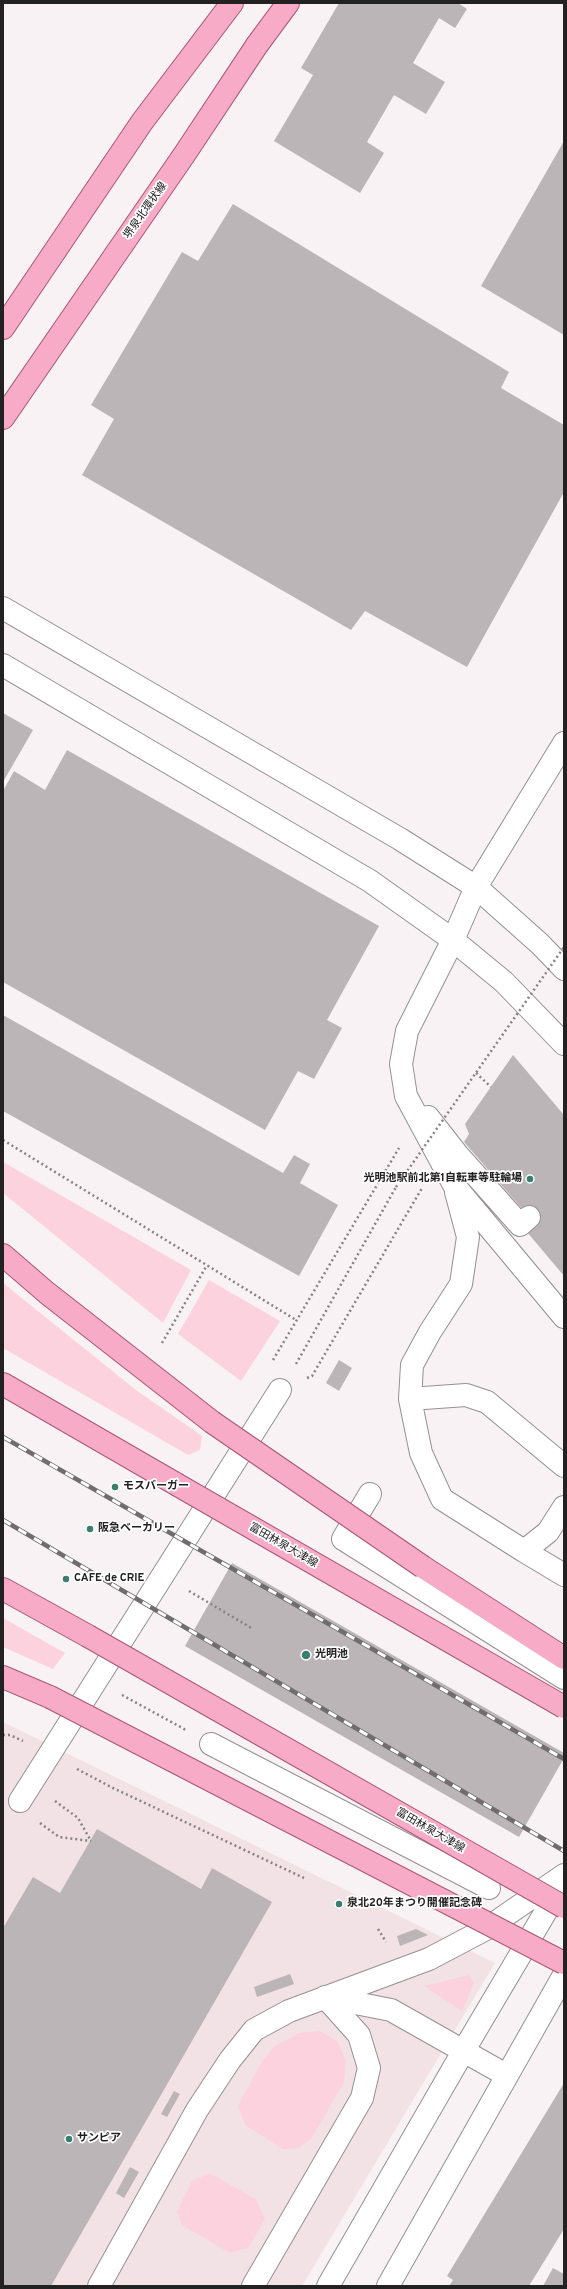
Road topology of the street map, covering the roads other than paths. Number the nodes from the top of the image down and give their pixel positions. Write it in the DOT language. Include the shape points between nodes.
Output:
graph roads {
  1 [pos="232,3"];
  2 [pos="288,3"];
  3 [pos="3,328"];
  4 [pos="3,418"];
  5 [pos="3,608"];
  6 [pos="3,665"];
  7 [pos="564,743"];
  8 [pos="476,887"];
  9 [pos="453,940"];
  10 [pos="564,969"];
  11 [pos="564,1044"];
  12 [pos="401,1064"];
  13 [pos="454,1185"];
  14 [pos="529,1217"];
  15 [pos="3,1255"];
  16 [pos="564,1317"];
  17 [pos="3,1384"];
  18 [pos="280,1390"];
  19 [pos="410,1399"];
  20 [pos="564,1466"];
  21 [pos="370,1494"];
  22 [pos="564,1508"];
  23 [pos="524,1551"];
  24 [pos="564,1574"];
  25 [pos="3,1589"];
  26 [pos="564,1658"];
  27 [pos="3,1677"];
  28 [pos="564,1678"];
  29 [pos="564,1707"];
  30 [pos="211,1744"];
  31 [pos="25,1792"];
  32 [pos="564,1875"];
  33 [pos="564,1881"];
  34 [pos="489,1888"];
  35 [pos="564,1907"];
  36 [pos="564,1963"];
  37 [pos="564,1975"];
  38 [pos="325,1997"];
  39 [pos="464,2050"];
  40 [pos="506,2075"];
  41 [pos="99,2286"];
  42 [pos="252,2286"];
  43 [pos="328,2286"];
  44 [pos="388,2286"];
  1 -- 3 [label="main road" via="142,122"];
  2 -- 4 [label="main road, 堺泉北環状線"];
  5 -- 8 [label="street" via="400,839"];
  6 -- 9 [label="street" via="370,881"];
  7 -- 8 [label="street"];
  8 -- 9 [label="street"];
  8 -- 10 [label="street"];
  9 -- 11 [label="street" via="504,982"];
  9 -- 12 [label="street" via="407,1031"];
  12 -- 13 [label="street" via="406,1096"];
  12 -- 14 [label="street" via="426,1114 458,1154 520,1225"];
  13 -- 16 [label="street"];
  13 -- 19 [label="street" via="468,1237 460,1284 412,1365"];
  15 -- 26 [label="main road, bridge" via="47,1293 212,1422 423,1566"];
  17 -- 29 [label="main road, 富田林泉大津線, bridge"];
  18 -- 31 [label="street"];
  19 -- 20 [label="street" via="466,1395 487,1402"];
  19 -- 23 [label="street" via="421,1453 442,1498"];
  21 -- 28 [label="street" via="343,1539"];
  22 -- 23 [label="street" via="548,1532"];
  23 -- 24 [label="street"];
  25 -- 35 [label="main road, 富田林泉大津線, bridge"];
  27 -- 36 [label="main road, bridge" via="50,1697"];
  30 -- 34 [label="street"];
  32 -- 38 [label="street" via="486,1929 429,1959"];
  33 -- 39 [label="street"];
  37 -- 40 [label="street"];
  38 -- 39 [label="street" via="391,2010"];
  38 -- 41 [label="street" via="289,2011 254,2030 230,2060 197,2110"];
  38 -- 42 [label="street" via="359,2035 369,2068 362,2098"];
  39 -- 40 [label="street"];
  39 -- 43 [label="street"];
  40 -- 44 [label="street"];
}
